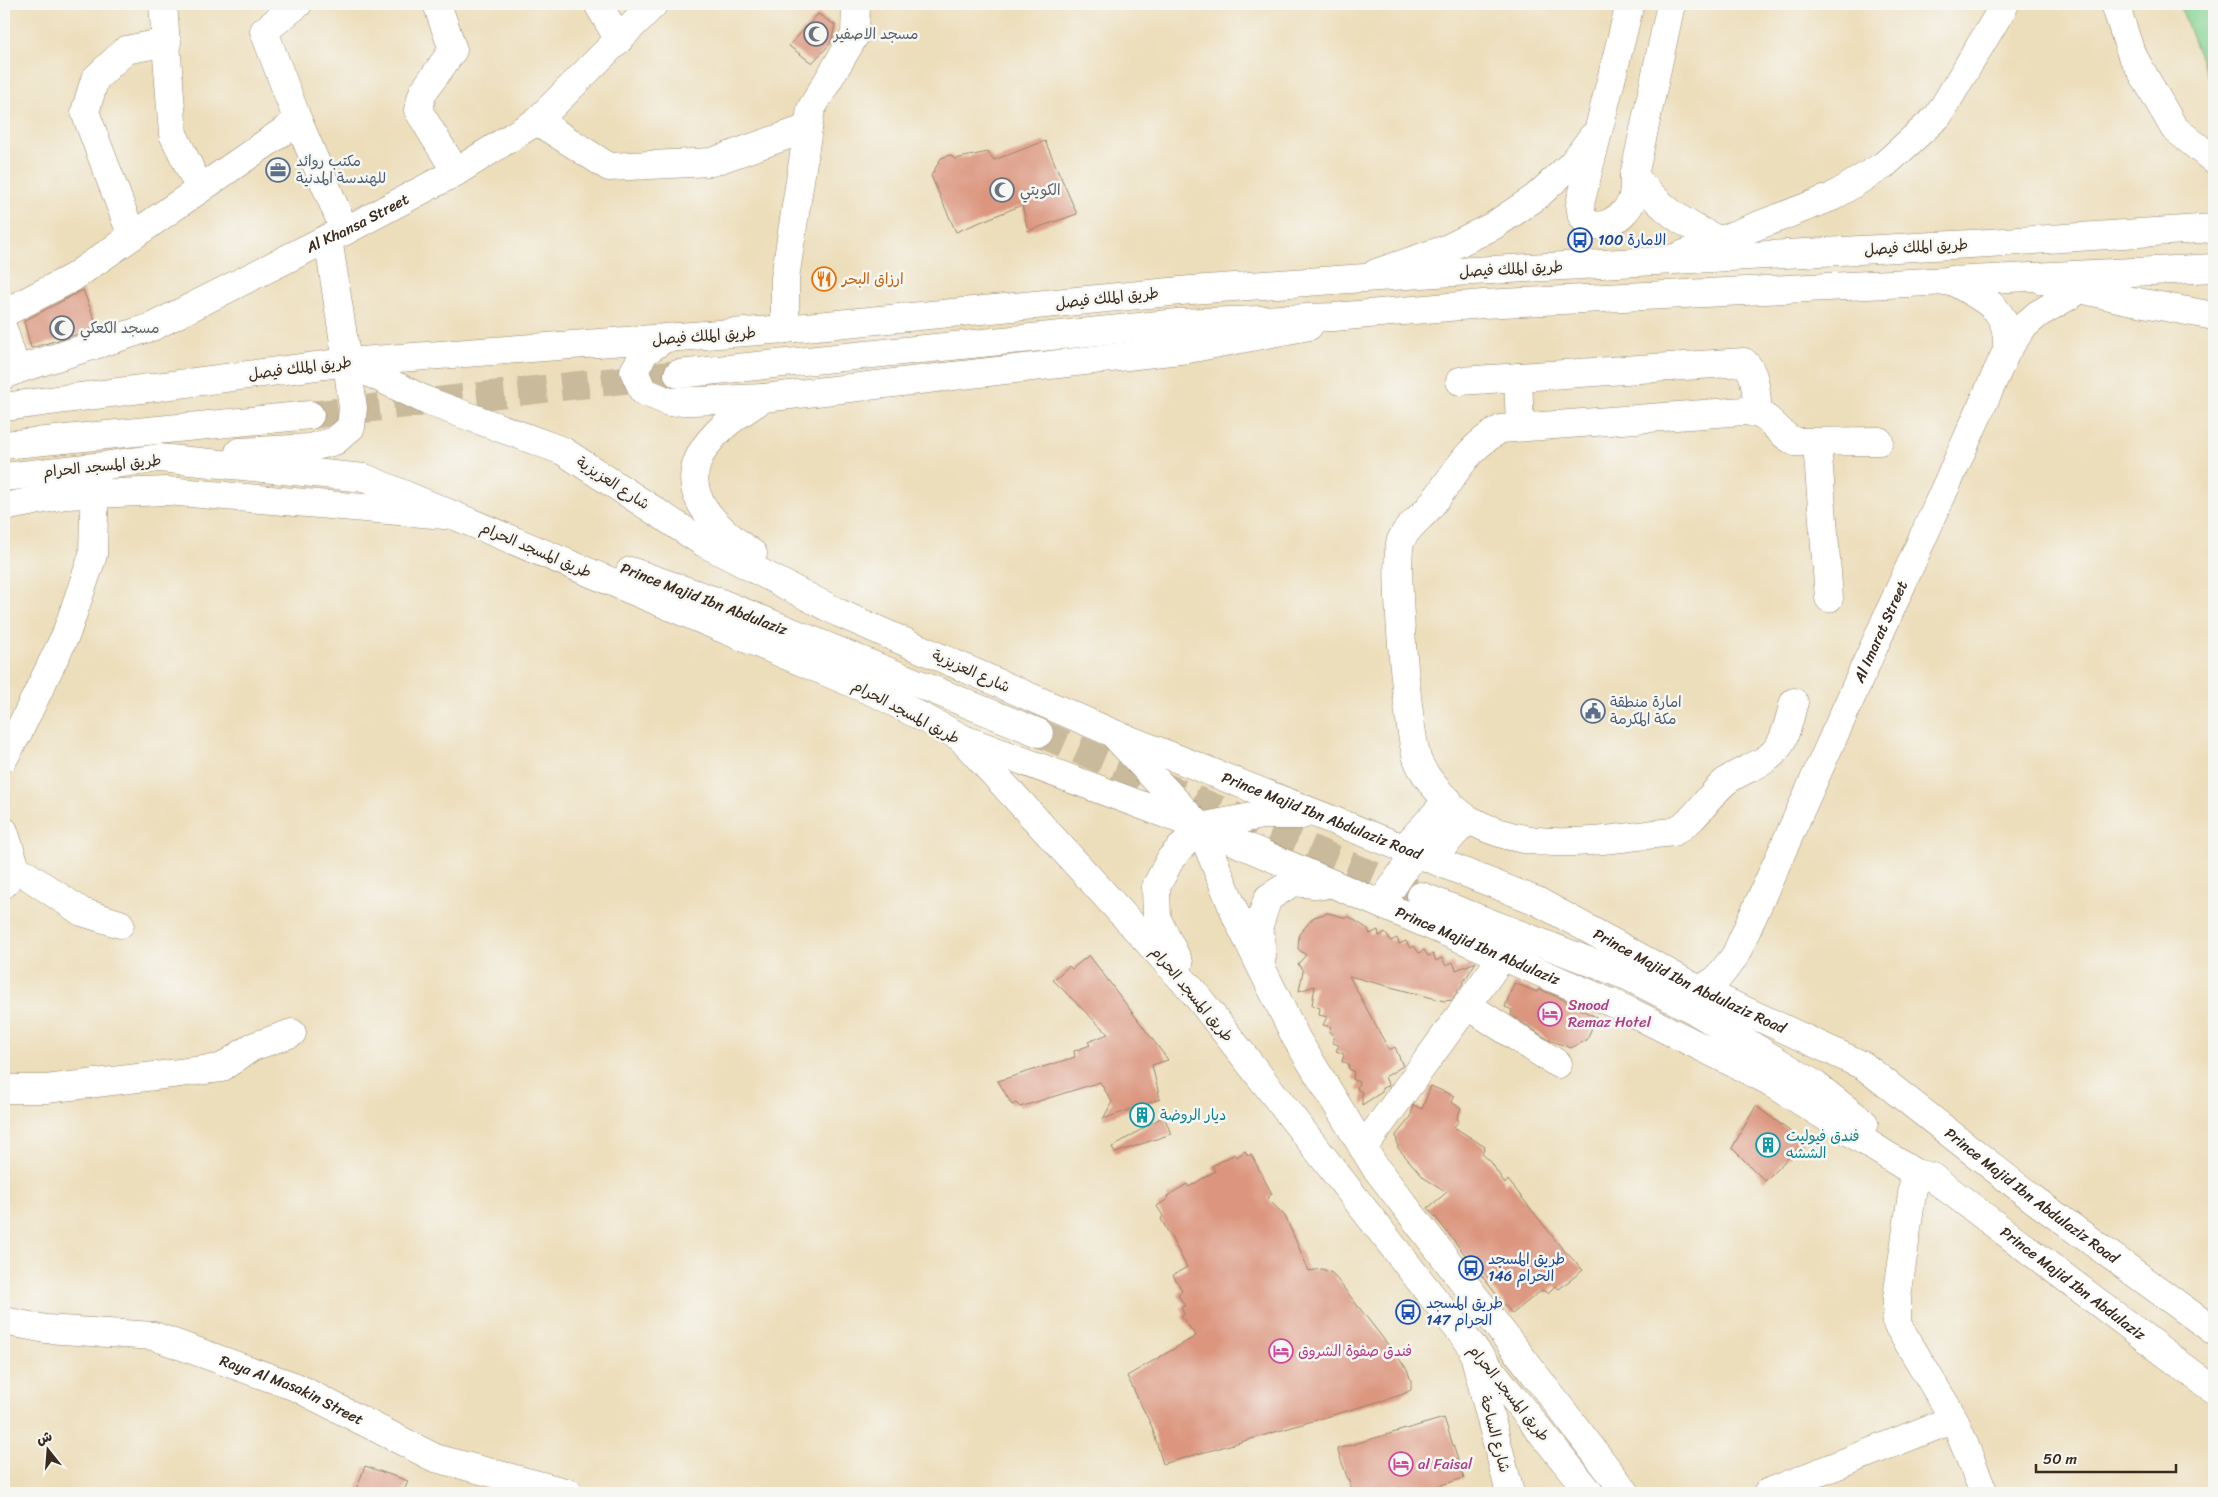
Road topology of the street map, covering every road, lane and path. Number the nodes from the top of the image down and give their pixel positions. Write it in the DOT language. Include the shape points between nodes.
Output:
graph roads {
  1 [pos="163,4"];
  2 [pos="298,4"];
  3 [pos="437,4"];
  4 [pos="598,4"];
  5 [pos="654,4"];
  6 [pos="856,4"];
  7 [pos="1630,4"];
  8 [pos="1671,4"];
  9 [pos="2005,4"];
  10 [pos="2116,4"];
  11 [pos="619,40"];
  12 [pos="167,42"];
  13 [pos="298,121"];
  14 [pos="537,121"];
  15 [pos="1601,125"];
  16 [pos="808,128"];
  17 [pos="2214,160"];
  18 [pos="456,172"];
  19 [pos="1634,176"];
  20 [pos="200,189"];
  21 [pos="2214,228"];
  22 [pos="336,234"];
  23 [pos="132,236"];
  24 [pos="1719,240"];
  25 [pos="1668,260"];
  26 [pos="2214,268"];
  27 [pos="2028,277"];
  28 [pos="1362,278"];
  29 [pos="1951,280"];
  30 [pos="2081,289"];
  31 [pos="4,313"];
  32 [pos="1382,313"];
  33 [pos="2214,316"];
  34 [pos="785,329"];
  35 [pos="4,331"];
  36 [pos="664,339"];
  37 [pos="2007,350"];
  38 [pos="347,362"];
  39 [pos="8,372"];
  40 [pos="678,374"];
  41 [pos="1518,377"];
  42 [pos="1460,381"];
  43 [pos="764,398"];
  44 [pos="4,407"];
  45 [pos="1758,413"];
  46 [pos="310,415"];
  47 [pos="1520,426"];
  48 [pos="1879,441"];
  49 [pos="1817,443"];
  50 [pos="4,445"];
  51 [pos="159,458"];
  52 [pos="15,476"];
  53 [pos="365,478"];
  54 [pos="94,480"];
  55 [pos="4,495"];
  56 [pos="4,507"];
  57 [pos="454,516"];
  58 [pos="1829,598"];
  59 [pos="839,613"];
  60 [pos="1794,702"];
  61 [pos="12,729"];
  62 [pos="1110,732"];
  63 [pos="1039,733"];
  64 [pos="960,737"];
  65 [pos="4,758"];
  66 [pos="1448,800"];
  67 [pos="1319,815"];
  68 [pos="1468,820"];
  69 [pos="1200,827"];
  70 [pos="4,831"];
  71 [pos="1417,853"];
  72 [pos="10,876"];
  73 [pos="1341,887"];
  74 [pos="1421,896"];
  75 [pos="1381,904"];
  76 [pos="120,924"];
  77 [pos="1503,956"];
  78 [pos="1735,956"];
  79 [pos="1264,974"];
  80 [pos="1700,990"];
  81 [pos="1193,991"];
  82 [pos="1468,1005"];
  83 [pos="1742,1010"];
  84 [pos="292,1033"];
  85 [pos="1558,1064"];
  86 [pos="4,1089"];
  87 [pos="1363,1148"];
  88 [pos="1924,1175"];
  89 [pos="4,1321"];
  90 [pos="2214,1330"];
  91 [pos="1472,1346"];
  92 [pos="2214,1390"];
  93 [pos="1954,1419"];
  94 [pos="529,1487"];
  95 [pos="569,1493"];
  96 [pos="1510,1493"];
  97 [pos="1590,1493"];
  98 [pos="1626,1493"];
  99 [pos="1767,1493"];
  100 [pos="1984,1493"];
  1 -- 12 [label="main road"];
  2 -- 13 [label="main road" via="264,31"];
  3 -- 18 [label="main road" via="453,50 423,92 418,110"];
  4 -- 11 [label="main road"];
  5 -- 11 [label="main road, Al Khansa Street"];
  6 -- 16 [label="main road" via="855,35 811,109"];
  7 -- 15 [label="main road"];
  8 -- 19 [label="main road"];
  9 -- 24 [label="main road" via="1938,116 1884,165 1832,197"];
  10 -- 17 [label="main road" via="2131,54 2174,128"];
  11 -- 14 [label="main road, Al Khansa Street"];
  12 -- 20 [label="main road" via="173,134"];
  12 -- 23 [label="main road" via="126,50 95,79 85,112"];
  13 -- 20 [label="main road"];
  13 -- 22 [label="main road"];
  14 -- 16 [label="main road" via="609,167 712,162"];
  14 -- 18 [label="main road, Al Khansa Street"];
  15 -- 19 [label="main road" via="1580,204 1583,216 1592,224 1614,222 1632,200"];
  15 -- 28 [label="main road" via="1572,164 1536,197 1493,226 1446,249"];
  16 -- 34 [label="main road" via="785,278"];
  18 -- 22 [label="main road, Al Khansa Street"];
  19 -- 24 [label="main road" via="1675,218"];
  20 -- 23 [label="main road"];
  21 -- 25 [label="main road, طريق الملك فيصل"];
  22 -- 38 [label="main road"];
  22 -- 39 [label="main road, Al Khansa Street" via="152,327"];
  23 -- 31 [label="main road" via="72,278"];
  24 -- 25 [label="main road"];
  25 -- 28 [label="main road, طريق الملك فيصل"];
  26 -- 27 [label="main road, طريق الملك فيصل"];
  27 -- 29 [label="main road, طريق الملك فيصل"];
  27 -- 30 [label="main road"];
  28 -- 34 [label="main road, طريق الملك فيصل" via="1191,290"];
  29 -- 32 [label="main road, طريق الملك فيصل" via="1483,304"];
  29 -- 37 [label="main road" via="1996,308 2008,336"];
  30 -- 33 [label="main road"];
  30 -- 37 [label="main road, Al Imarat Street" via="2038,314"];
  32 -- 40 [label="main road, طريق الملك فيصل" via="1178,323"];
  32 -- 43 [label="main road" via="1188,349"];
  34 -- 36 [label="main road, طريق الملك فيصل"];
  35 -- 39 [label="main road"];
  36 -- 38 [label="main road, طريق الملك فيصل"];
  36 -- 43 [label="main road" via="644,352 634,371 643,391 668,402"];
  37 -- 78 [label="main road, Al Imarat Street"];
  38 -- 44 [label="main road, طريق الملك فيصل"];
  38 -- 51 [label="main road" via="354,408 351,427 334,441 309,448"];
  38 -- 59 [label="main road, شارع العزيزية" via="427,402 563,451 704,543"];
  41 -- 42 [label="main road"];
  41 -- 45 [label="main road" via="1744,362 1753,375"];
  41 -- 47 [label="main road"];
  43 -- 59 [label="main road" via="723,427 697,458 692,482 703,509 731,538"];
  45 -- 47 [label="main road"];
  45 -- 49 [label="main road" via="1795,442"];
  46 -- 50 [label="main road"];
  47 -- 66 [label="main road" via="1501,429 1468,453 1428,509 1411,524 1401,539 1398,551 1412,737 1424,775"];
  48 -- 49 [label="main road"];
  49 -- 58 [label="main road"];
  51 -- 53 [label="main road, طريق المسجد الحرام"];
  51 -- 54 [label="main road, طريق المسجد الحرام"];
  52 -- 54 [label="main road, طريق المسجد الحرام"];
  52 -- 55 [label="main road"];
  53 -- 57 [label="main road, طريق المسجد الحرام"];
  53 -- 63 [label="main road, Prince Majid Ibn Abdulaziz" via="721,603"];
  54 -- 56 [label="main road" via="65,495"];
  54 -- 57 [label="main road" via="167,491"];
  54 -- 61 [label="main road" via="93,555 66,634"];
  57 -- 64 [label="main road, طريق المسجد الحرام" via="878,694"];
  59 -- 62 [label="main road, شارع العزيزية"];
  60 -- 68 [label="main road" via="1780,746 1752,769 1726,781 1685,826 1673,832 1543,843 1503,835"];
  61 -- 65 [label="main road"];
  62 -- 67 [label="main road, Prince Majid Ibn Abdulaziz Road"];
  62 -- 69 [label="main road, طريق المسجد الحرام"];
  64 -- 69 [label="main road, Prince Majid Ibn Abdulaziz"];
  64 -- 81 [label="main road, طريق المسجد الحرام"];
  66 -- 68 [label="main road"];
  66 -- 71 [label="main road"];
  67 -- 69 [label="main road" via="1262,814"];
  67 -- 71 [label="main road, Prince Majid Ibn Abdulaziz Road"];
  68 -- 71 [label="main road"];
  69 -- 73 [label="main road, Prince Majid Ibn Abdulaziz"];
  69 -- 79 [label="main road, طريق المسجد الحرام"];
  69 -- 81 [label="main road" via="1171,858 1156,887 1157,919"];
  70 -- 72 [label="main road"];
  71 -- 75 [label="main road"];
  71 -- 80 [label="main road, Prince Majid Ibn Abdulaziz Road" via="1537,901"];
  72 -- 76 [label="main road" via="82,912"];
  73 -- 75 [label="main road, Prince Majid Ibn Abdulaziz"];
  73 -- 79 [label="main road" via="1293,882 1268,898 1258,926"];
  74 -- 88 [label="main road, Prince Majid Ibn Abdulaziz" via="1629,977 1696,1011 1814,1084"];
  75 -- 77 [label="main road, Prince Majid Ibn Abdulaziz"];
  77 -- 82 [label="main road"];
  77 -- 88 [label="main road, Prince Majid Ibn Abdulaziz" via="1621,1007 1766,1080"];
  78 -- 80 [label="main road, Al Imarat Street" via="1717,979"];
  78 -- 83 [label="main road" via="1732,978"];
  79 -- 87 [label="main road, طريق المسجد الحرام" via="1296,1038"];
  80 -- 83 [label="main road, Prince Majid Ibn Abdulaziz Road"];
  81 -- 91 [label="main road, طريق المسجد الحرام"];
  82 -- 85 [label="main road"];
  82 -- 87 [label="main road"];
  83 -- 90 [label="main road, Prince Majid Ibn Abdulaziz Road" via="1864,1066 2036,1201"];
  84 -- 86 [label="main road" via="252,1046 221,1068 46,1089"];
  87 -- 98 [label="main road, طريق المسجد الحرام"];
  88 -- 92 [label="main road, Prince Majid Ibn Abdulaziz"];
  88 -- 93 [label="main road" via="1897,1298 1897,1324"];
  89 -- 94 [label="main road, Raya Al Masakin Street" via="46,1329 154,1336 296,1386 434,1458"];
  91 -- 96 [label="main road, شارع الساحة"];
  91 -- 97 [label="main road, طريق المسجد الحرام"];
  93 -- 99 [label="main road"];
  93 -- 100 [label="main road"];
  94 -- 95 [label="main road, Raya Al Masakin Street"];
}
